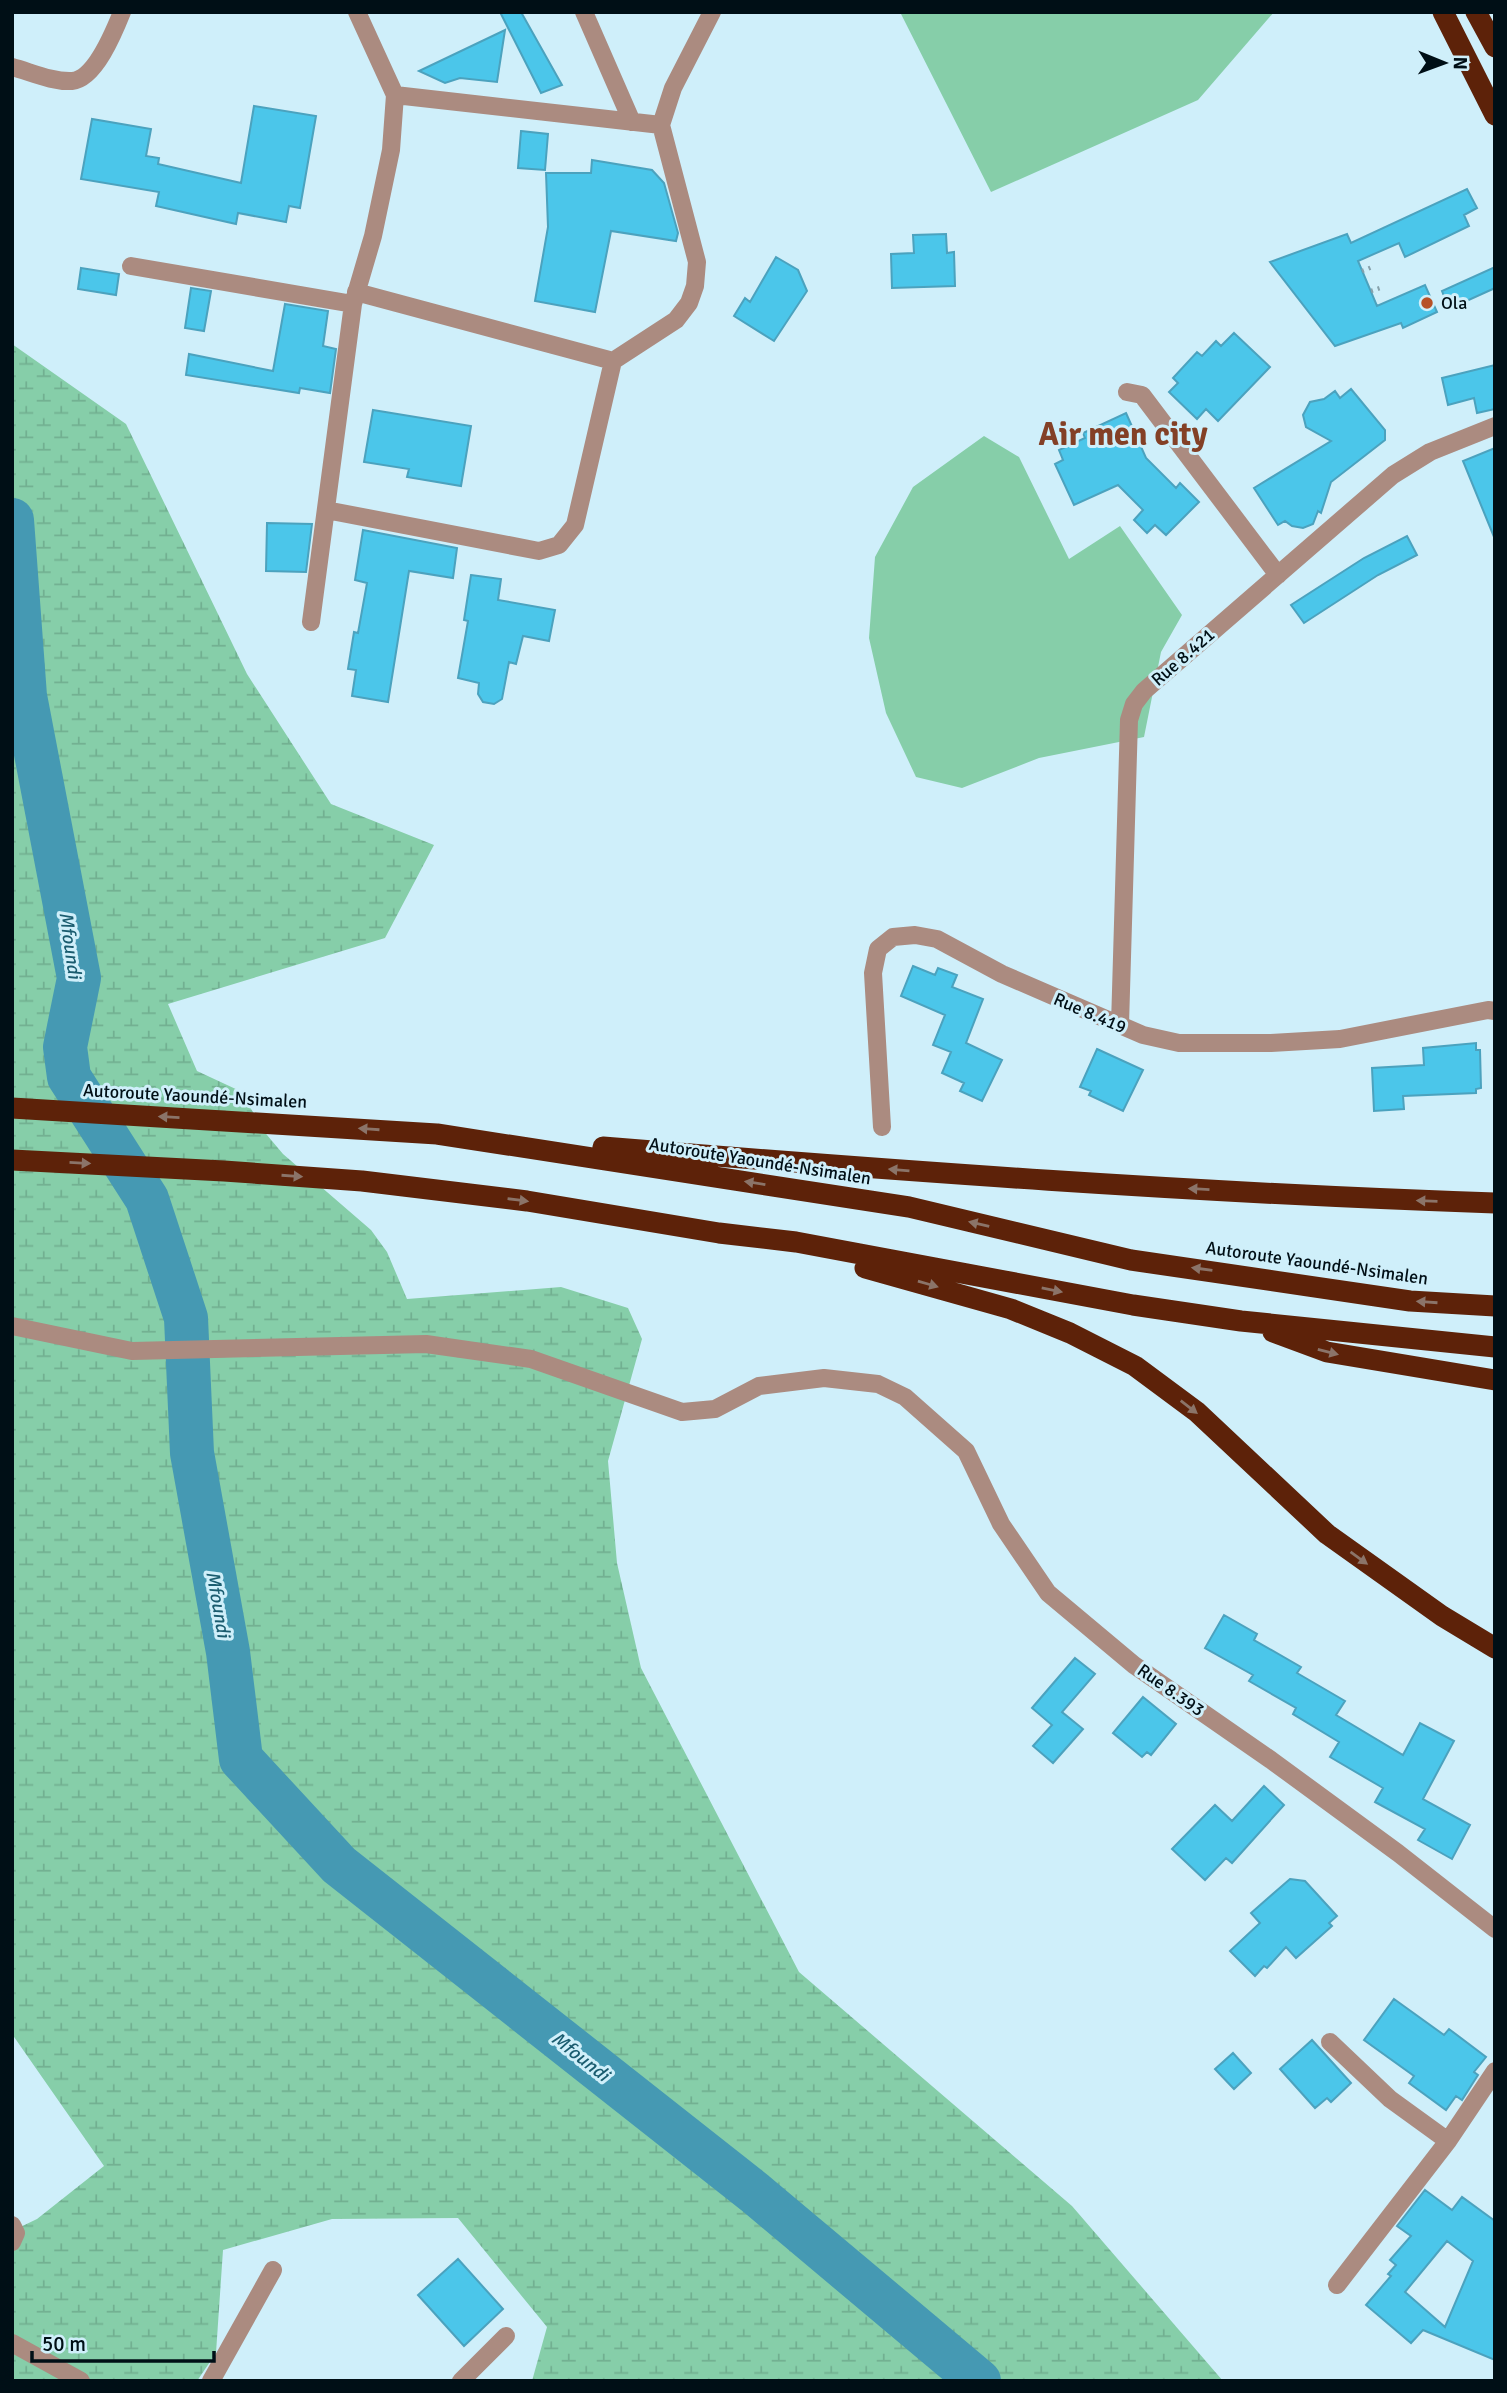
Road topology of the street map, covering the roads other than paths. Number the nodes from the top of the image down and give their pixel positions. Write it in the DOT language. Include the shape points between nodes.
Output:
graph roads {
  1 [pos="122,12"];
  2 [pos="357,12"];
  3 [pos="584,12"];
  4 [pos="712,12"];
  5 [pos="1443,12"];
  6 [pos="1476,12"];
  7 [pos="1495,47"];
  8 [pos="12,67"];
  9 [pos="395,95"];
  10 [pos="1495,115"];
  11 [pos="632,122"];
  12 [pos="661,125"];
  13 [pos="131,266"];
  14 [pos="355,298"];
  15 [pos="613,361"];
  16 [pos="1128,392"];
  17 [pos="1495,426"];
  18 [pos="326,510"];
  19 [pos="1278,575"];
  20 [pos="311,622"];
  21 [pos="1495,1011"];
  22 [pos="1120,1026"];
  23 [pos="12,1108"];
  24 [pos="882,1127"];
  25 [pos="437,1134"];
  26 [pos="12,1160"];
  27 [pos="1495,1203"];
  28 [pos="719,1233"];
  29 [pos="1495,1306"];
  30 [pos="1241,1321"];
  31 [pos="12,1326"];
  32 [pos="1495,1347"];
  33 [pos="1495,1380"];
  34 [pos="1495,1648"];
  35 [pos="1495,1929"];
  36 [pos="1329,2042"];
  37 [pos="1495,2071"];
  38 [pos="1448,2141"];
  39 [pos="12,2225"];
  40 [pos="12,2242"];
  41 [pos="272,2270"];
  42 [pos="1338,2285"];
  43 [pos="506,2336"];
  44 [pos="12,2343"];
  45 [pos="80,2381"];
  46 [pos="211,2381"];
  47 [pos="461,2381"];
  1 -- 8 [label="street" via="90,74 73,81"];
  2 -- 9 [label="street"];
  3 -- 11 [label="street"];
  4 -- 12 [label="street" via="673,88"];
  5 -- 10 [label="highway"];
  6 -- 7 [label="highway"];
  9 -- 11 [label="street"];
  9 -- 14 [label="street" via="391,150"];
  11 -- 12 [label="street"];
  12 -- 15 [label="street" via="697,262 695,286 676,320"];
  13 -- 14 [label="street"];
  14 -- 15 [label="street"];
  14 -- 18 [label="street"];
  15 -- 18 [label="street" via="575,525 559,545 539,551"];
  16 -- 19 [label="street" via="1142,395"];
  17 -- 19 [label="street, Rue 8.421" via="1430,452 1393,475"];
  18 -- 20 [label="street"];
  19 -- 22 [label="street, Rue 8.421" via="1134,704 1129,720"];
  21 -- 22 [label="street, Rue 8.419" via="1340,1039 1270,1043 1179,1043"];
  22 -- 24 [label="street, Rue 8.419" via="1002,974 937,939 915,934 894,937 878,948 873,973"];
  25 -- 23 [label="highway, Autoroute Yaoundé-Nsimalen, one-way"];
  27 -- 25 [label="highway, one-way" via="941,1174"];
  29 -- 25 [label="highway, Autoroute Yaoundé-Nsimalen, one-way" via="1410,1301 1131,1260 909,1207"];
  26 -- 28 [label="highway, one-way" via="362,1181 527,1201"];
  28 -- 30 [label="highway, one-way" via="796,1242"];
  28 -- 34 [label="highway, one-way" via="922,1282 1011,1309 1135,1366 1197,1412 1327,1534"];
  30 -- 32 [label="highway"];
  30 -- 33 [label="highway, one-way" via="1327,1352"];
  31 -- 35 [label="street, Rue 8.393" via="132,1351 426,1344 531,1359 682,1412 715,1409 759,1386 824,1378 878,1384 905,1397 966,1451 1001,1524 1048,1592 1134,1665 1282,1768"];
  36 -- 38 [label="street" via="1390,2099"];
  37 -- 38 [label="street"];
  38 -- 42 [label="street"];
  39 -- 40 [label="street" via="16,2233"];
  41 -- 46 [label="street"];
  43 -- 47 [label="street"];
  44 -- 45 [label="street"];
}
